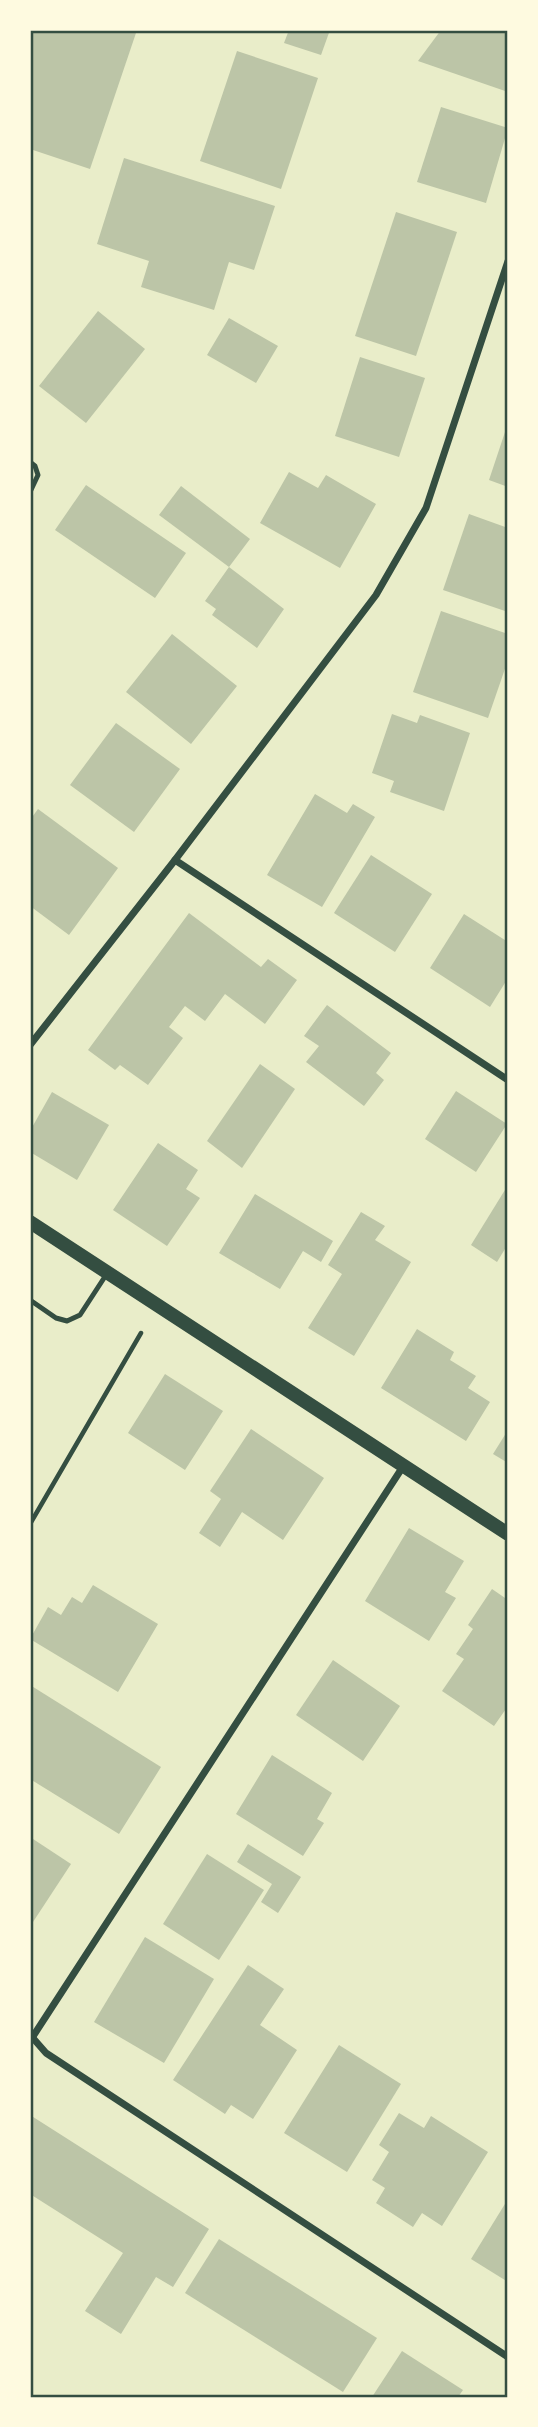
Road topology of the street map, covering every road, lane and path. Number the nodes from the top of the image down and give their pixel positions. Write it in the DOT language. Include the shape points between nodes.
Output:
graph roads {
  1 [pos="508,261"];
  2 [pos="30,462"];
  3 [pos="30,492"];
  4 [pos="175,860"];
  5 [pos="30,1045"];
  6 [pos="508,1080"];
  7 [pos="30,1222"];
  8 [pos="107,1272"];
  9 [pos="30,1300"];
  10 [pos="141,1333"];
  11 [pos="404,1465"];
  12 [pos="30,1524"];
  13 [pos="508,1534"];
  14 [pos="31,2039"];
  15 [pos="508,2357"];
  1 -- 4 [label="street" via="426,508 376,596"];
  2 -- 3 [label="lane" via="38,475"];
  4 -- 5 [label="street"];
  4 -- 6 [label="street"];
  7 -- 8 [label="main road"];
  8 -- 9 [label="lane" via="80,1315 67,1321"];
  8 -- 11 [label="main road"];
  10 -- 12 [label="path"];
  11 -- 13 [label="main road"];
  11 -- 14 [label="street"];
  14 -- 15 [label="street"];
}
